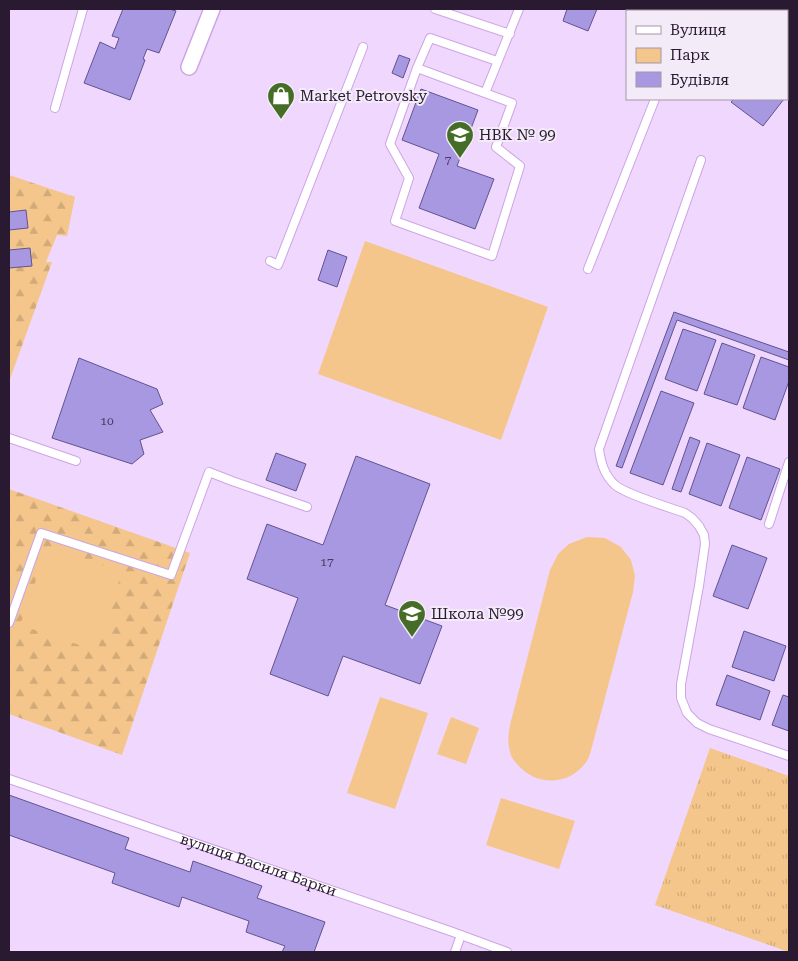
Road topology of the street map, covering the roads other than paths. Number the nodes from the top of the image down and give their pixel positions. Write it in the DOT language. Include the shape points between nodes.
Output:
graph roads {
  1 [pos="83,9"];
  2 [pos="212,9"];
  3 [pos="435,9"];
  4 [pos="519,9"];
  5 [pos="510,34"];
  6 [pos="363,47"];
  7 [pos="497,61"];
  8 [pos="189,67"];
  9 [pos="417,68"];
  10 [pos="485,93"];
  11 [pos="655,100"];
  12 [pos="54,108"];
  13 [pos="701,160"];
  14 [pos="270,261"];
  15 [pos="588,269"];
  16 [pos="9,438"];
  17 [pos="76,462"];
  18 [pos="789,462"];
  19 [pos="307,506"];
  20 [pos="768,524"];
  21 [pos="9,623"];
  22 [pos="789,756"];
  23 [pos="9,779"];
  24 [pos="461,935"];
  25 [pos="455,952"];
  26 [pos="507,952"];
  1 -- 12 [label="lane"];
  2 -- 8 [label="street"];
  3 -- 5 [label="lane"];
  4 -- 5 [label="lane"];
  5 -- 7 [label="lane"];
  6 -- 14 [label="lane" via="278,265"];
  7 -- 9 [label="lane" via="430,38"];
  7 -- 10 [label="lane"];
  9 -- 10 [label="lane"];
  9 -- 10 [label="lane" via="390,144 409,178 395,221 492,256 520,166 496,147 512,103"];
  11 -- 15 [label="lane"];
  13 -- 22 [label="lane" via="599,450 606,475 615,486 685,514 692,518 704,535 699,586 681,684 681,698 687,712 697,723 710,729"];
  16 -- 17 [label="lane"];
  18 -- 20 [label="lane"];
  19 -- 21 [label="lane" via="210,472 172,575 42,533"];
  23 -- 24 [label="lane, вулиця Василя Барки"];
  24 -- 25 [label="lane"];
  24 -- 26 [label="lane, вулиця Василя Барки"];
}
